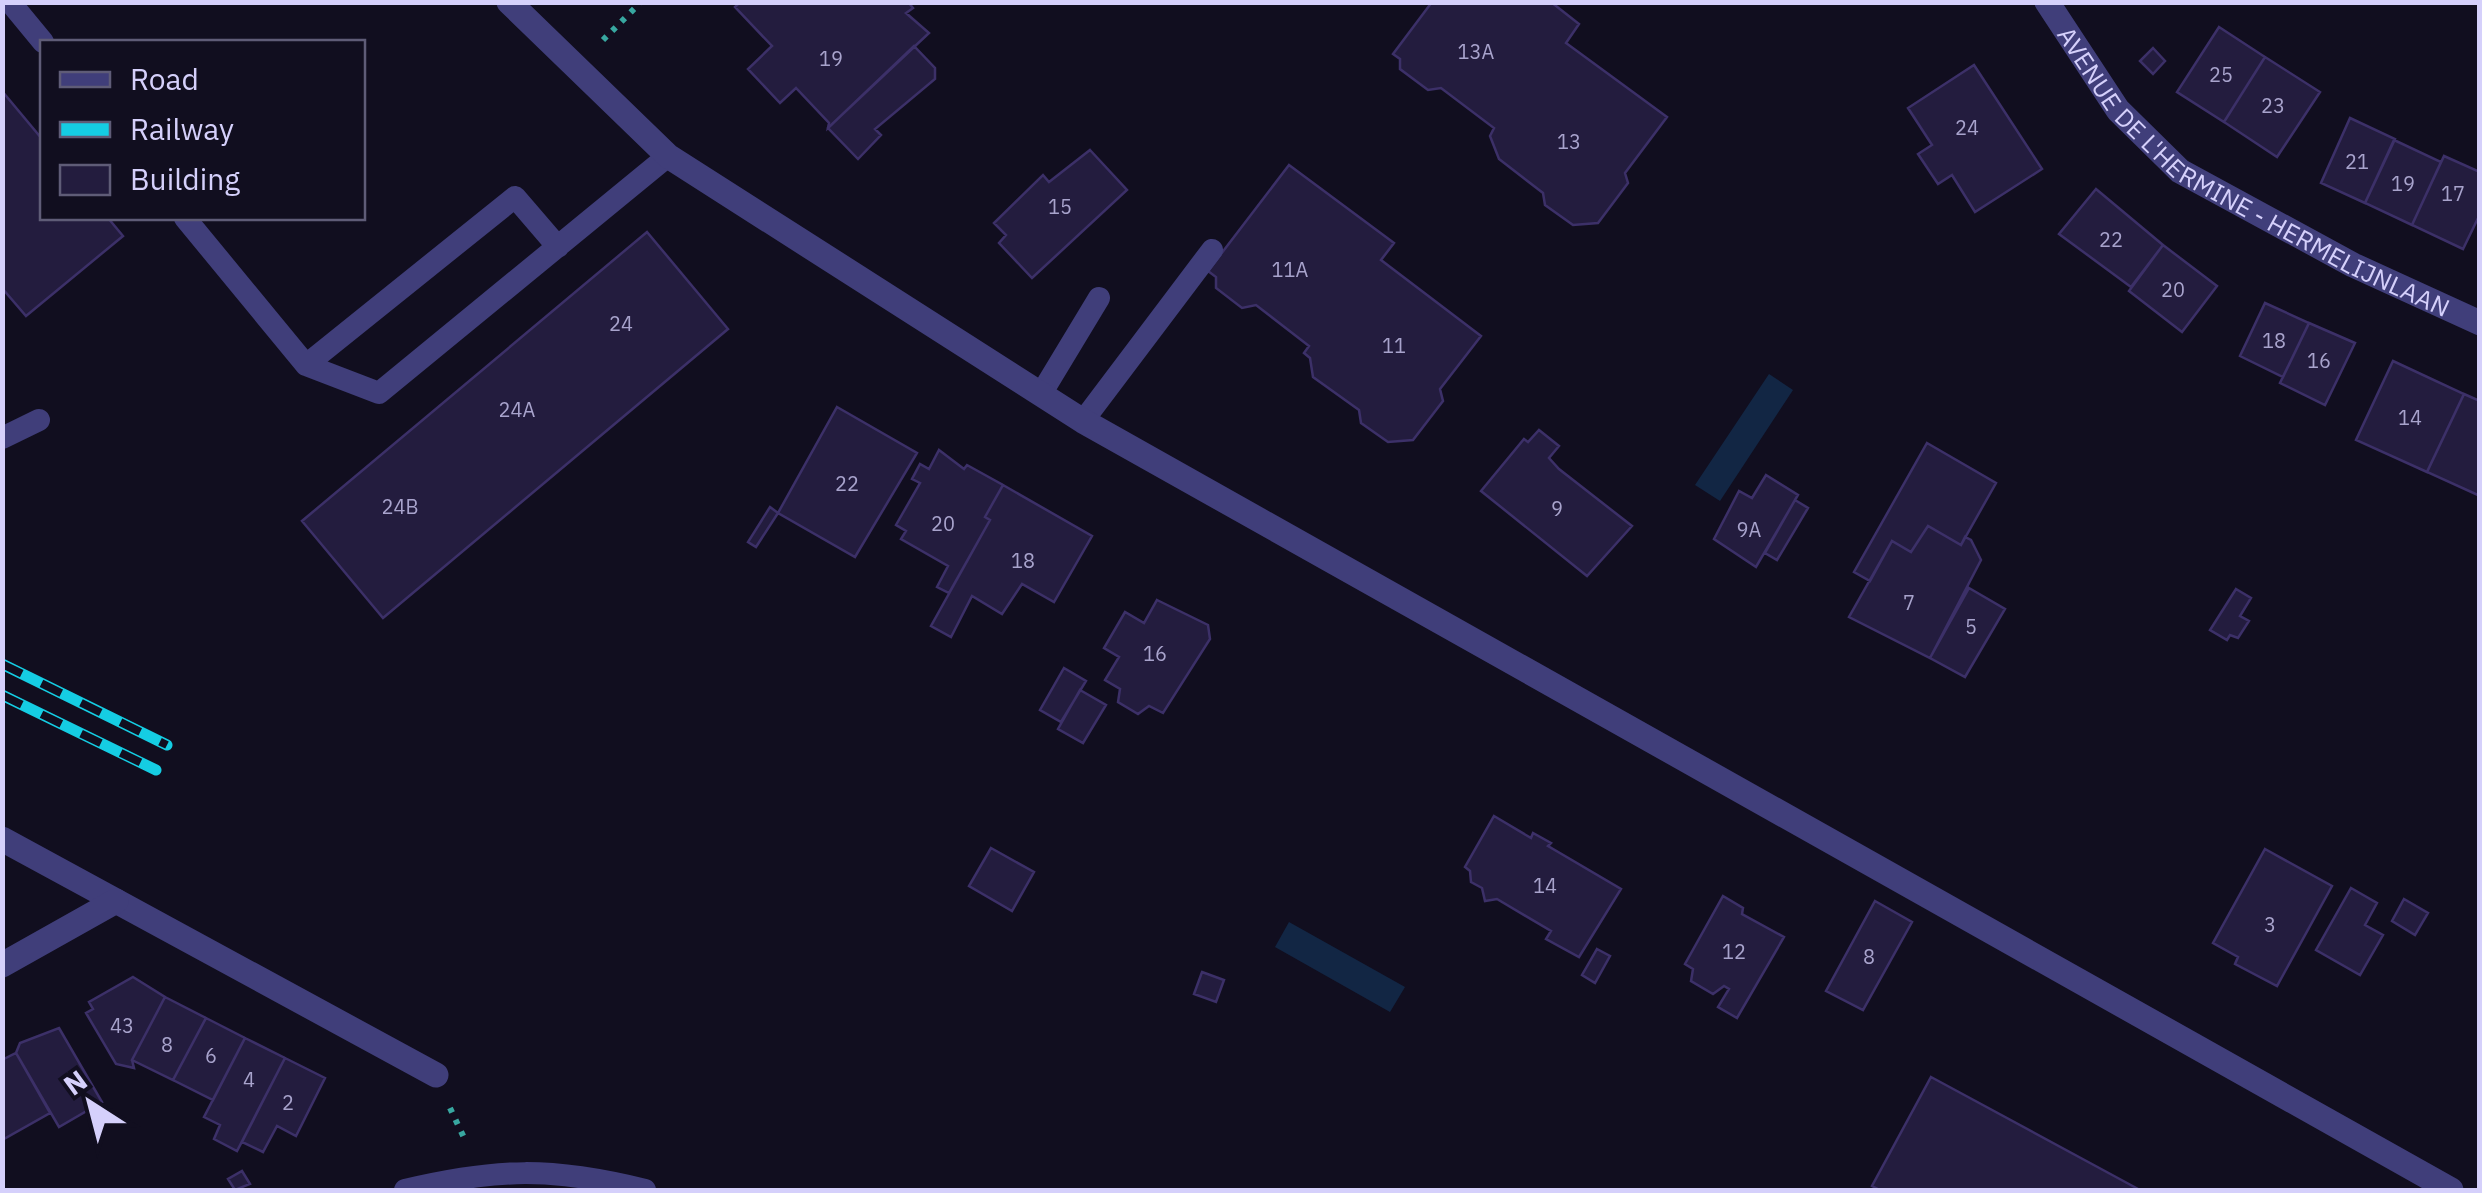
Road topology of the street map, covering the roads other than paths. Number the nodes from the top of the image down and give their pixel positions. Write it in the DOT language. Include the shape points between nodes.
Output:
graph roads {
  1 [pos="10,2"];
  2 [pos="509,2"];
  3 [pos="2046,2"];
  4 [pos="40,40"];
  5 [pos="668,156"];
  6 [pos="187,220"];
  7 [pos="558,247"];
  8 [pos="1212,250"];
  9 [pos="1099,298"];
  10 [pos="2480,323"];
  11 [pos="306,365"];
  12 [pos="1041,394"];
  13 [pos="39,420"];
  14 [pos="1083,421"];
  15 [pos="2,438"];
  16 [pos="2,839"];
  17 [pos="116,901"];
  18 [pos="2,966"];
  19 [pos="436,1075"];
  20 [pos="405,1190"];
  21 [pos="645,1190"];
  22 [pos="2451,1190"];
  1 -- 4 [label="lane"];
  2 -- 5 [label="street"];
  3 -- 10 [label="street, AVENUE DE L'HERMINE - HERMELIJNLAAN" via="2118,110 2180,172 2353,265"];
  5 -- 7 [label="lane"];
  5 -- 12 [label="street"];
  6 -- 11 [label="lane"];
  7 -- 11 [label="lane" via="378,393"];
  7 -- 11 [label="lane" via="515,197"];
  8 -- 14 [label="lane"];
  9 -- 12 [label="lane"];
  12 -- 14 [label="street"];
  13 -- 15 [label="lane"];
  14 -- 22 [label="street"];
  16 -- 17 [label="street"];
  17 -- 18 [label="street"];
  17 -- 19 [label="street"];
  20 -- 21 [label="lane" via="477,1173 578,1173"];
}
